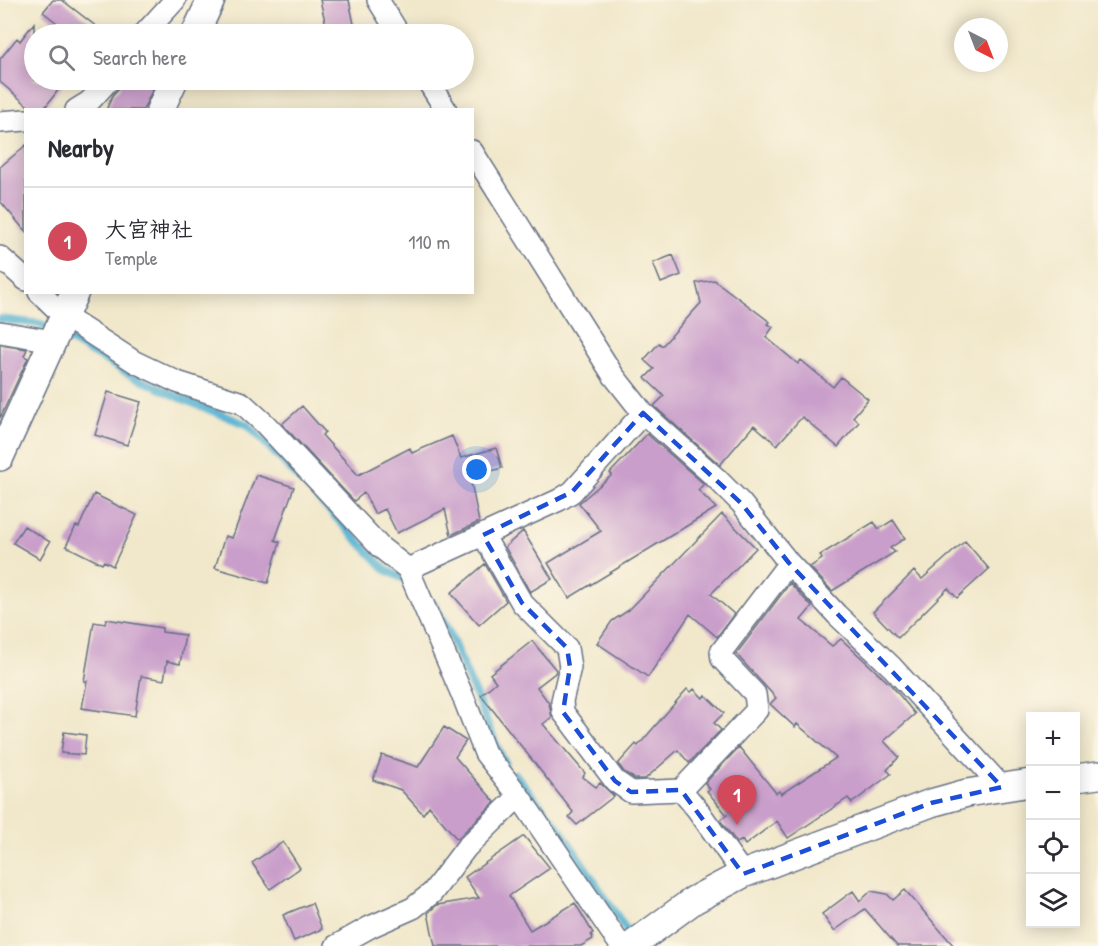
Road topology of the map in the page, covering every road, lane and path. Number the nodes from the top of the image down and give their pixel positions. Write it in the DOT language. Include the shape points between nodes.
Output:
graph roads {
  1 [pos="175,0"];
  2 [pos="211,0"];
  3 [pos="378,0"];
  4 [pos="153,24"];
  5 [pos="200,24"];
  6 [pos="393,24"];
  7 [pos="100,90"];
  8 [pos="169,90"];
  9 [pos="434,90"];
  10 [pos="79,108"];
  11 [pos="161,108"];
  12 [pos="445,108"];
  13 [pos="24,120"];
  14 [pos="0,122"];
  15 [pos="474,154"];
  16 [pos="0,257"];
  17 [pos="24,278"];
  18 [pos="40,294"];
  19 [pos="62,323"];
  20 [pos="0,332"];
  21 [pos="643,413"];
  22 [pos="0,457"];
  23 [pos="483,535"];
  24 [pos="789,563"];
  25 [pos="410,573"];
  26 [pos="1098,775"];
  27 [pos="1080,777"];
  28 [pos="1026,784"];
  29 [pos="1002,787"];
  30 [pos="681,790"];
  31 [pos="519,796"];
  32 [pos="743,874"];
  33 [pos="631,943"];
  34 [pos="336,946"];
  1 -- 4 [label="street"];
  2 -- 5 [label="street"];
  3 -- 6 [label="street"];
  7 -- 10 [label="street"];
  8 -- 11 [label="street"];
  9 -- 12 [label="street"];
  13 -- 14 [label="street"];
  15 -- 21 [label="street" via="613,375"];
  16 -- 17 [label="street"];
  18 -- 19 [label="street"];
  19 -- 20 [label="street"];
  19 -- 22 [label="street"];
  19 -- 25 [label="street" via="177,382 242,403 380,547"];
  21 -- 23 [label="street" via="572,492"];
  21 -- 24 [label="street" via="716,477"];
  23 -- 25 [label="street"];
  23 -- 30 [label="street" via="522,603 567,648 570,667 563,712 615,781 631,792"];
  24 -- 29 [label="street"];
  24 -- 30 [label="street" via="721,652 722,659 755,694 757,710"];
  25 -- 31 [label="street" via="485,753"];
  26 -- 27 [label="street"];
  28 -- 29 [label="street"];
  29 -- 32 [label="street" via="931,803"];
  30 -- 32 [label="street"];
  31 -- 33 [label="street"];
  31 -- 34 [label="street" via="413,908"];
  32 -- 33 [label="street" via="694,900"];
}
